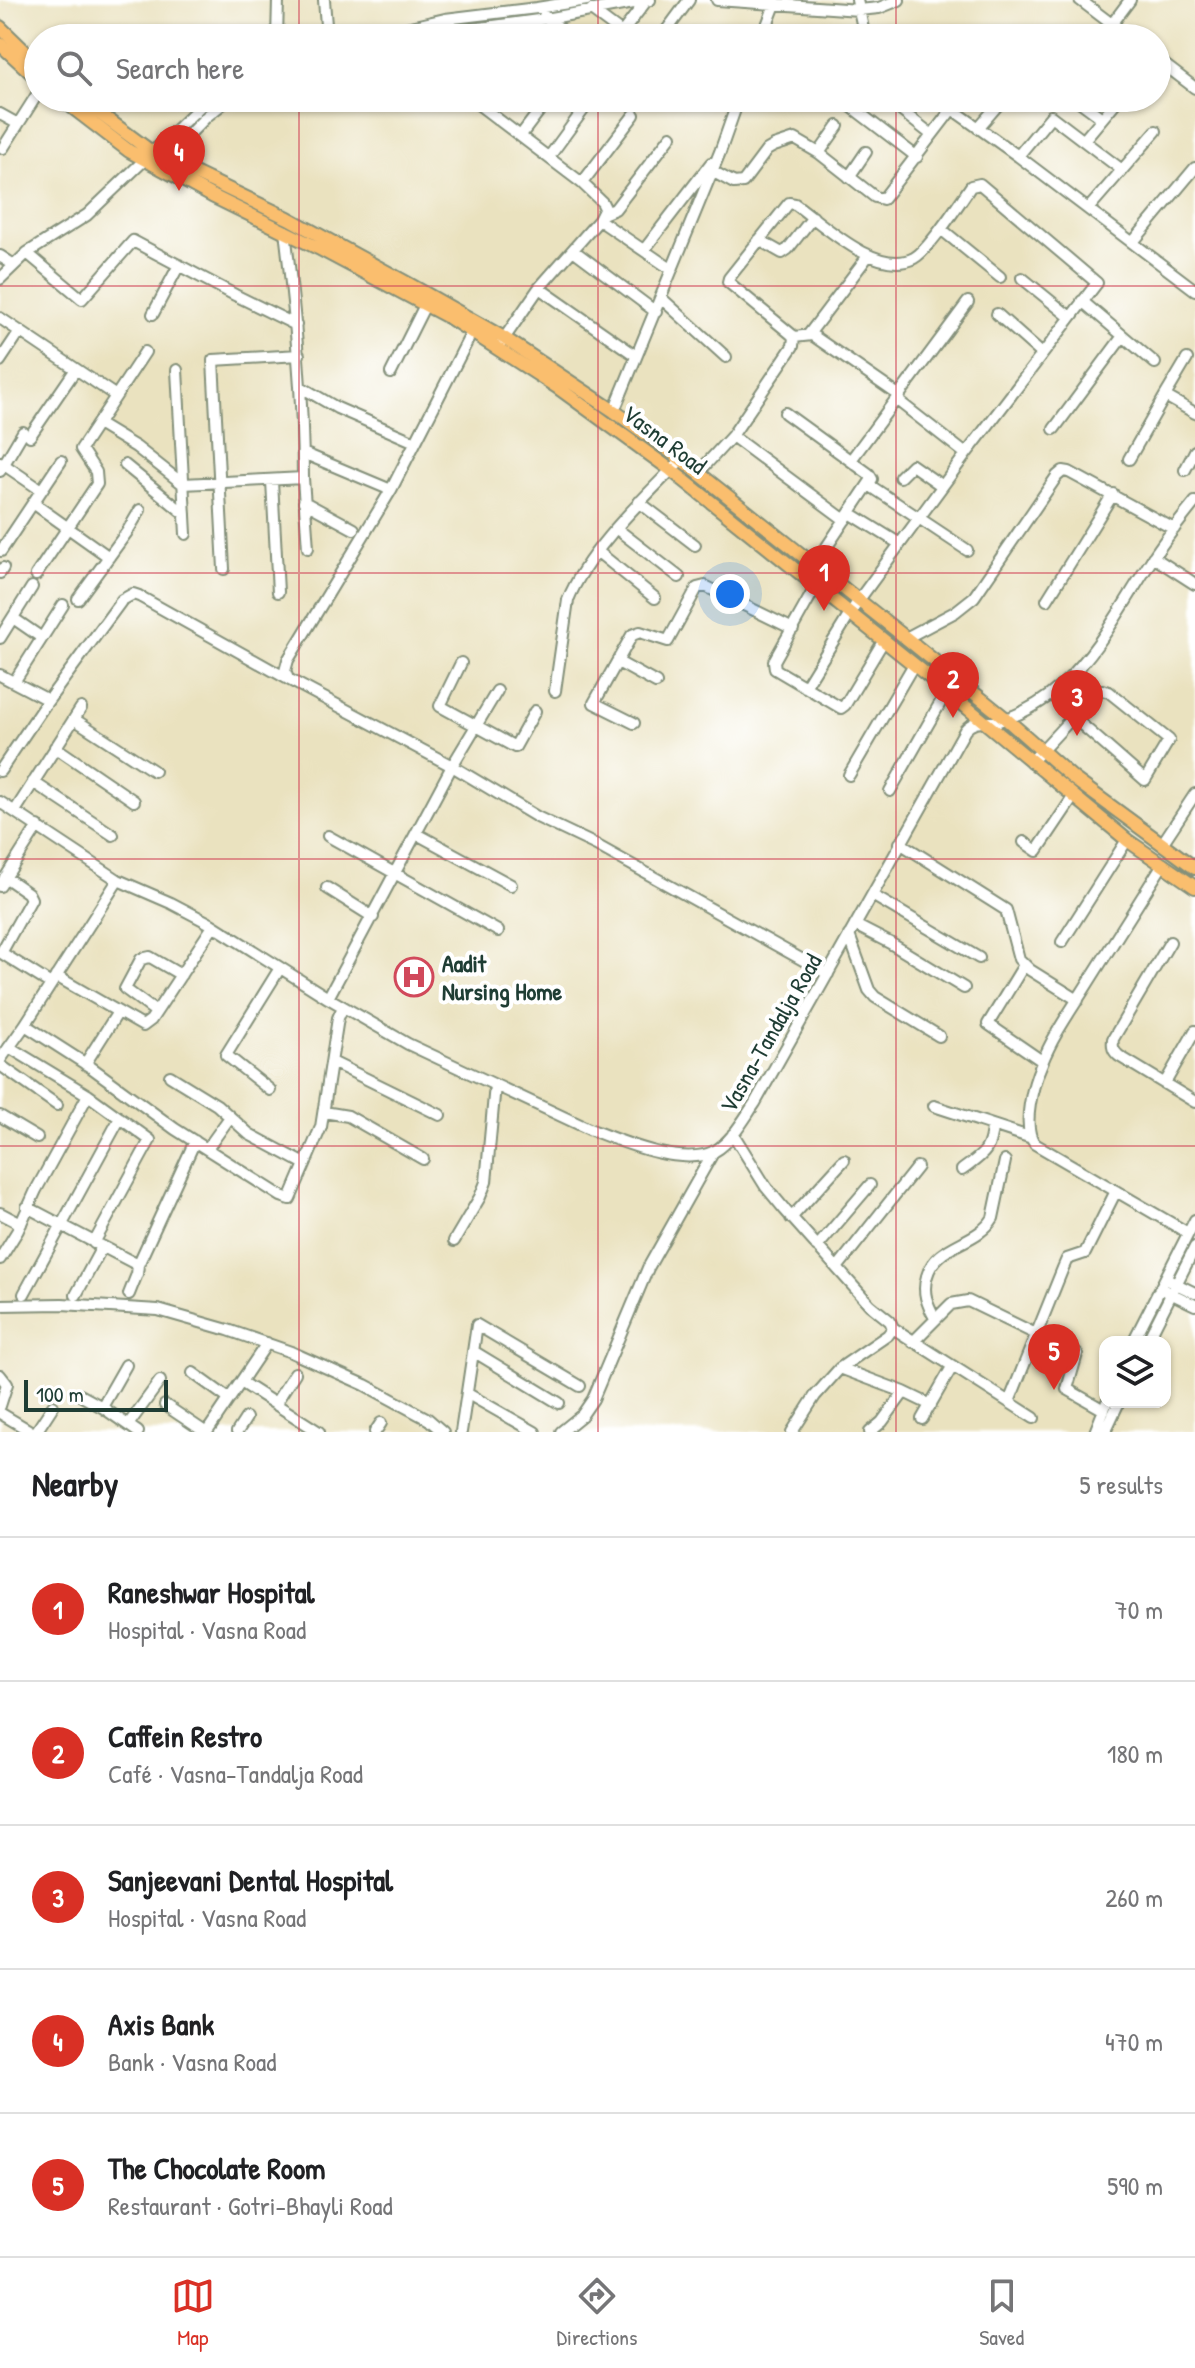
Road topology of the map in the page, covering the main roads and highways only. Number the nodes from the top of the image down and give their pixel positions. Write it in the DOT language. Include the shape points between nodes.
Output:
graph roads {
  1 [pos="0,27"];
  2 [pos="0,44"];
  3 [pos="24,50"];
  4 [pos="24,66"];
  5 [pos="77,112"];
  6 [pos="96,112"];
  7 [pos="155,160"];
  8 [pos="501,343"];
  9 [pos="1195,868"];
  10 [pos="1195,887"];
  1 -- 3 [label="main road"];
  2 -- 4 [label="main road"];
  5 -- 7 [label="main road, Vasna Road" via="129,151"];
  6 -- 7 [label="main road, Vasna Road"];
  7 -- 8 [label="main road, Vasna Road"];
  7 -- 8 [label="main road, Vasna Road" via="288,218"];
  8 -- 9 [label="main road, Vasna Road" via="614,411 681,459 1074,779"];
  8 -- 10 [label="main road, Vasna Road" via="671,470 1127,840"];
}
